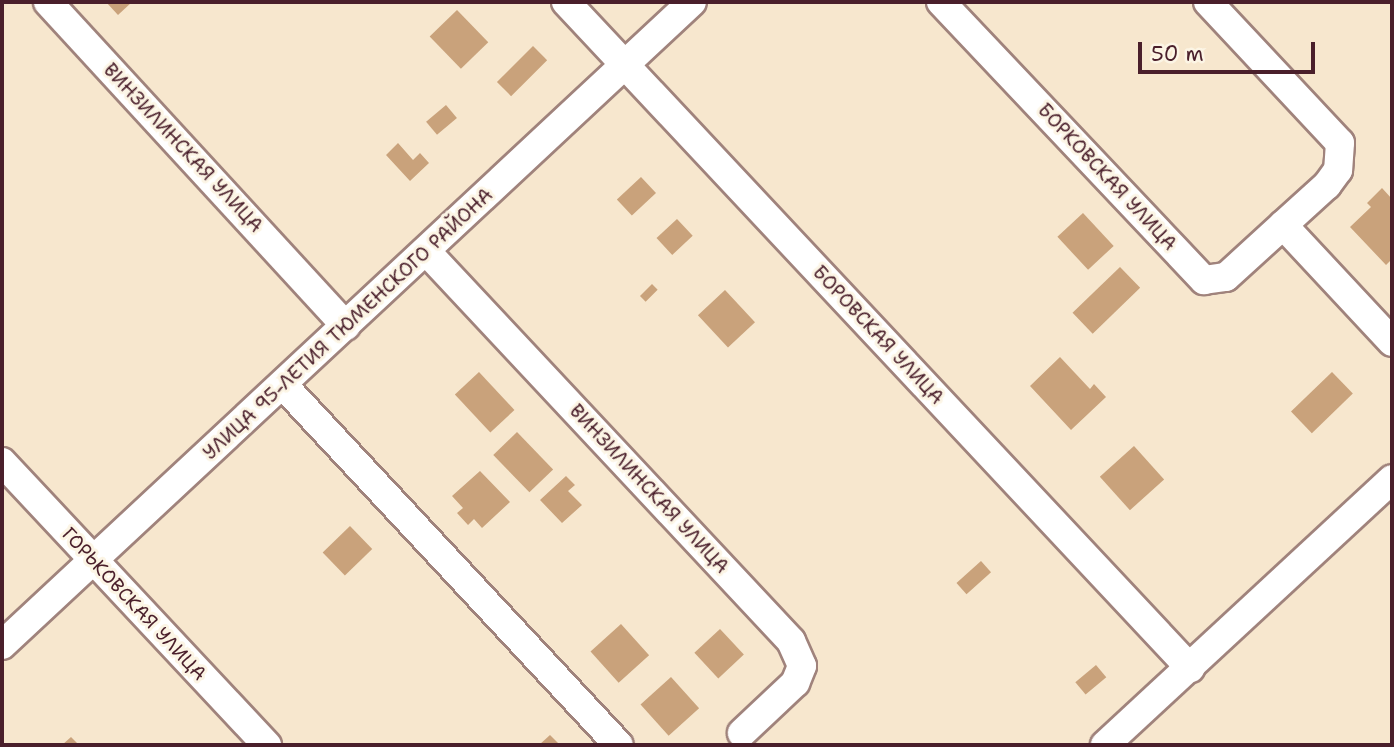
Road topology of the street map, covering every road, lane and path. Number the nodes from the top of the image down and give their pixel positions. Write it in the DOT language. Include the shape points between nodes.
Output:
graph roads {
  1 [pos="48,2"];
  2 [pos="566,2"];
  3 [pos="692,2"];
  4 [pos="941,2"];
  5 [pos="1208,2"];
  6 [pos="625,65"];
  7 [pos="1283,225"];
  8 [pos="426,251"];
  9 [pos="346,326"];
  10 [pos="1392,342"];
  11 [pos="282,386"];
  12 [pos="2,462"];
  13 [pos="1392,478"];
  14 [pos="93,560"];
  15 [pos="2,645"];
  16 [pos="1190,668"];
  17 [pos="741,741"];
  18 [pos="267,745"];
  19 [pos="619,745"];
  20 [pos="1105,745"];
  1 -- 9 [label="street, ВИНЗИЛИНСКАЯ УЛИЦА"];
  2 -- 6 [label="street, БОРОВСКАЯ УЛИЦА"];
  3 -- 6 [label="street, УЛИЦА 95-ЛЕТИЯ ТЮМЕНСКОГО РАЙОНА"];
  4 -- 7 [label="street, БОРКОВСКАЯ УЛИЦА" via="1204,280 1226,278"];
  5 -- 7 [label="street, БОРКОВСКАЯ УЛИЦА" via="1340,143 1338,170"];
  6 -- 8 [label="street, УЛИЦА 95-ЛЕТИЯ ТЮМЕНСКОГО РАЙОНА"];
  6 -- 16 [label="street, БОРОВСКАЯ УЛИЦА"];
  7 -- 10 [label="street"];
  8 -- 9 [label="street, УЛИЦА 95-ЛЕТИЯ ТЮМЕНСКОГО РАЙОНА"];
  8 -- 17 [label="street, ВИНЗИЛИНСКАЯ УЛИЦА" via="791,641 802,666 795,683"];
  9 -- 11 [label="street, УЛИЦА 95-ЛЕТИЯ ТЮМЕНСКОГО РАЙОНА"];
  11 -- 14 [label="street, УЛИЦА 95-ЛЕТИЯ ТЮМЕНСКОГО РАЙОНА"];
  11 -- 19 [label="street"];
  12 -- 14 [label="street, ГОРЬКОВСКАЯ УЛИЦА"];
  13 -- 16 [label="street"];
  14 -- 15 [label="street, УЛИЦА 95-ЛЕТИЯ ТЮМЕНСКОГО РАЙОНА"];
  14 -- 18 [label="street, ГОРЬКОВСКАЯ УЛИЦА"];
  16 -- 20 [label="street"];
}
